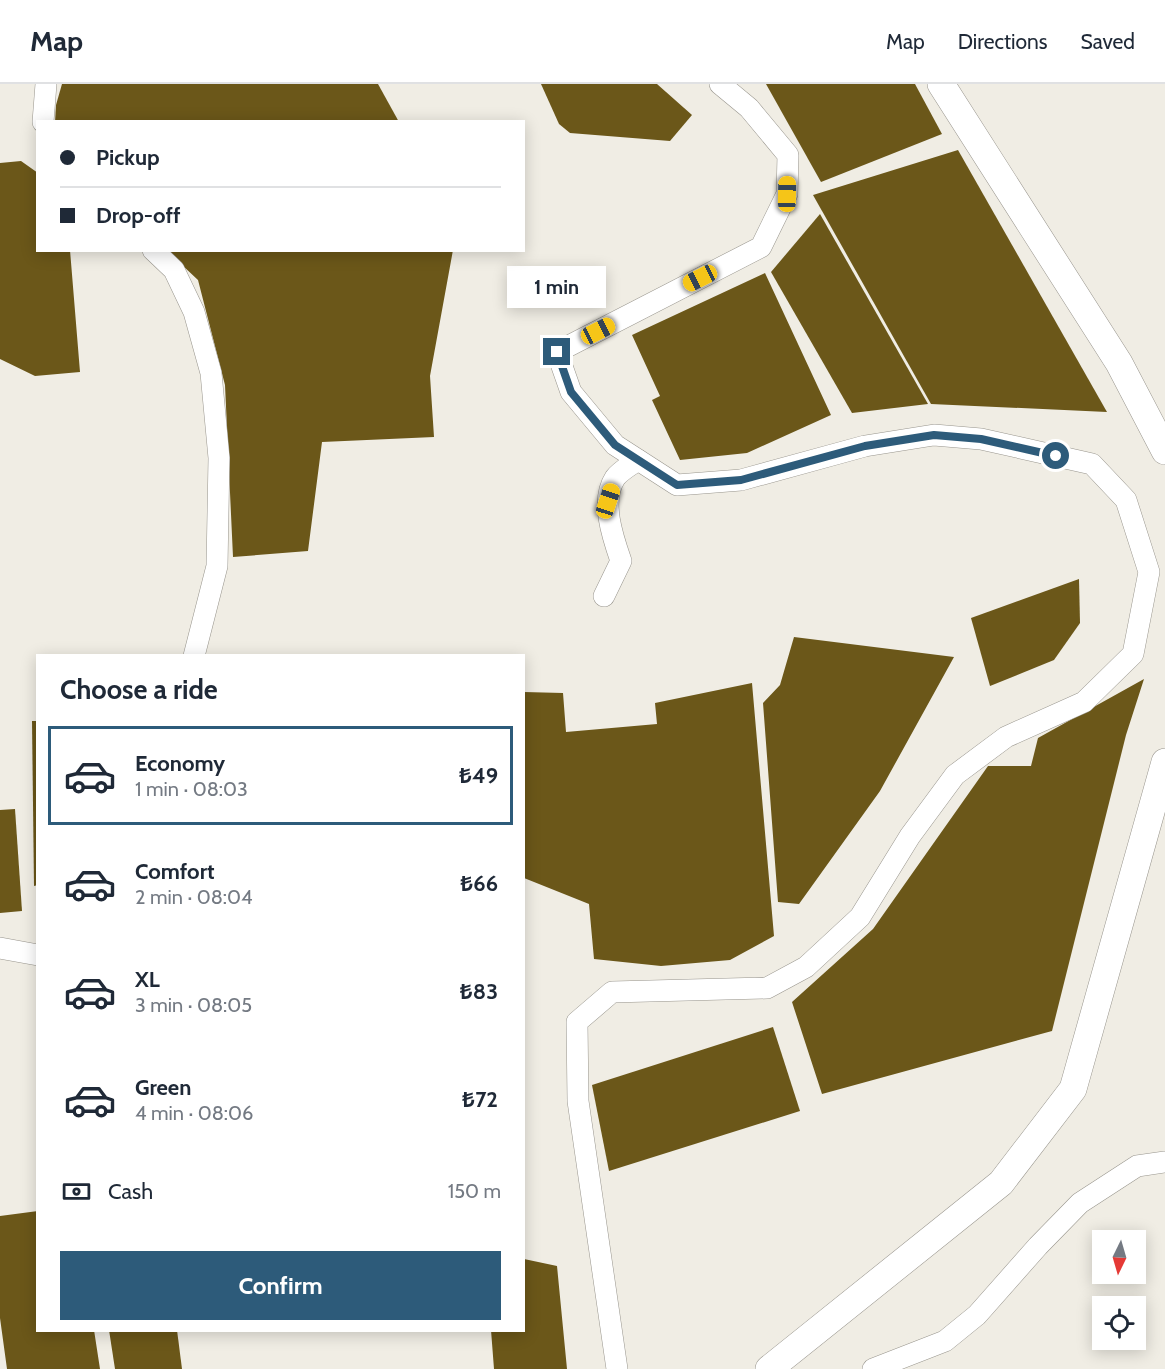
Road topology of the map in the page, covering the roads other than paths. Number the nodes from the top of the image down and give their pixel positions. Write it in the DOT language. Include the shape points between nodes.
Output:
graph roads {
  1 [pos="46,84"];
  2 [pos="720,84"];
  3 [pos="941,84"];
  4 [pos="43,120"];
  5 [pos="155,252"];
  6 [pos="1164,449"];
  7 [pos="638,460"];
  8 [pos="604,596"];
  9 [pos="195,654"];
  10 [pos="1165,762"];
  11 [pos="0,948"];
  12 [pos="36,955"];
  13 [pos="1165,1162"];
  14 [pos="617,1369"];
  15 [pos="769,1369"];
  16 [pos="873,1369"];
  1 -- 4 [label="street"];
  2 -- 7 [label="street" via="749,108 788,155 787,194 761,247 557,352 571,392 615,445"];
  3 -- 6 [label="street" via="1119,363"];
  5 -- 9 [label="street" via="174,270 194,312 211,373 219,458 217,566"];
  7 -- 8 [label="street" via="615,478 608,501 611,532 621,561"];
  7 -- 14 [label="street" via="677,485 741,480 865,446 934,435 1019,447 1092,464 1126,500 1149,572 1133,654 1084,702 1006,737 955,776 910,836 860,917 807,967 767,988 612,992 577,1022 579,1101"];
  10 -- 15 [label="street" via="1073,1089 1001,1183"];
  11 -- 12 [label="street"];
  13 -- 16 [label="street" via="1137,1166 1080,1203 977,1315 945,1341"];
}
